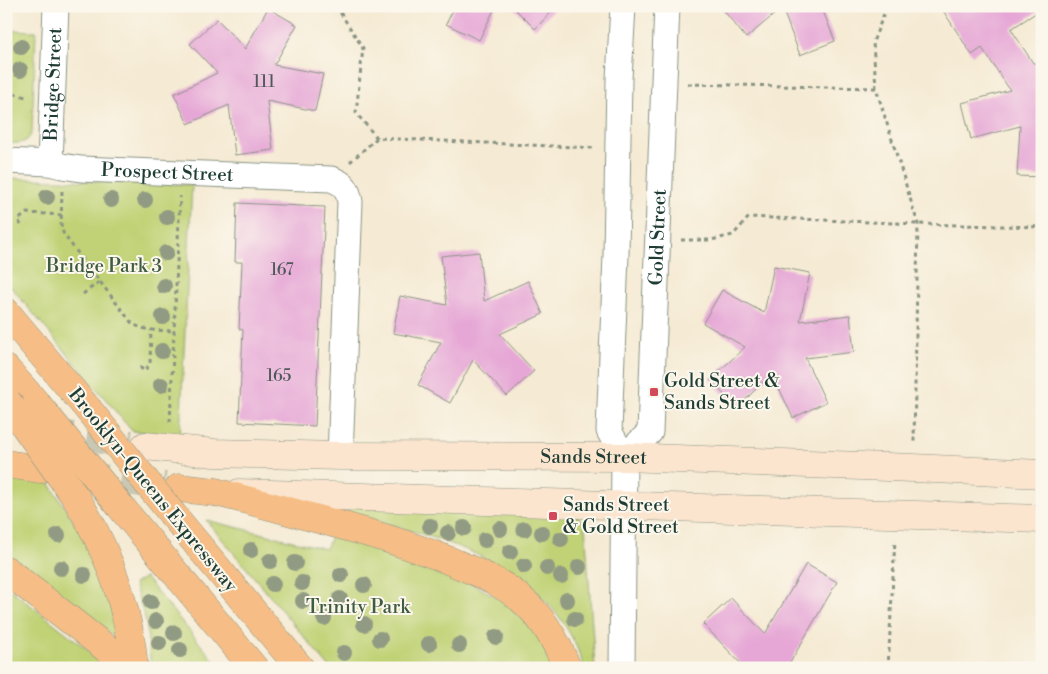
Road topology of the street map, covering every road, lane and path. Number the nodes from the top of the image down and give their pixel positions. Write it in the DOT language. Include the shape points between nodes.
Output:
graph roads {
  1 [pos="56,6"];
  2 [pos="336,6"];
  3 [pos="623,6"];
  4 [pos="667,6"];
  5 [pos="887,6"];
  6 [pos="682,84"];
  7 [pos="876,88"];
  8 [pos="6,92"];
  9 [pos="26,97"];
  10 [pos="377,138"];
  11 [pos="597,148"];
  12 [pos="6,161"];
  13 [pos="50,163"];
  14 [pos="331,179"];
  15 [pos="62,188"];
  16 [pos="180,193"];
  17 [pos="62,215"];
  18 [pos="918,224"];
  19 [pos="21,225"];
  20 [pos="1042,227"];
  21 [pos="675,240"];
  22 [pos="99,282"];
  23 [pos="83,294"];
  24 [pos="6,312"];
  25 [pos="151,330"];
  26 [pos="174,331"];
  27 [pos="140,367"];
  28 [pos="6,369"];
  29 [pos="8,414"];
  30 [pos="170,427"];
  31 [pos="145,446"];
  32 [pos="340,456"];
  33 [pos="624,457"];
  34 [pos="6,464"];
  35 [pos="913,468"];
  36 [pos="40,469"];
  37 [pos="1042,474"];
  38 [pos="178,488"];
  39 [pos="215,492"];
  40 [pos="624,505"];
  41 [pos="896,514"];
  42 [pos="1042,519"];
  43 [pos="6,570"];
  44 [pos="129,660"];
  45 [pos="254,668"];
  46 [pos="300,668"];
  47 [pos="567,668"];
  48 [pos="622,668"];
  49 [pos="888,668"];
  1 -- 13 [label="street, Bridge Street"];
  2 -- 10 [label="path" via="363,48 356,113"];
  3 -- 33 [label="street" via="609,432"];
  4 -- 33 [label="street, Gold Street" via="650,432"];
  5 -- 7 [label="path" via="873,42"];
  6 -- 7 [label="path"];
  7 -- 18 [label="path"];
  8 -- 9 [label="path"];
  10 -- 11 [label="path"];
  10 -- 14 [label="path"];
  12 -- 13 [label="street, Prospect Street"];
  13 -- 14 [label="street, Prospect Street" via="81,169"];
  14 -- 32 [label="street" via="346,187 350,202"];
  15 -- 17 [label="path"];
  16 -- 26 [label="path"];
  17 -- 19 [label="path" via="27,213 18,220"];
  17 -- 22 [label="path" via="64,235"];
  18 -- 20 [label="path"];
  18 -- 21 [label="path" via="749,217 733,234 712,240"];
  18 -- 35 [label="path"];
  22 -- 23 [label="path"];
  22 -- 25 [label="path" via="131,322 138,328"];
  24 -- 46 [label="main road, Brooklyn-Queens Expressway, bridge"];
  25 -- 26 [label="path"];
  25 -- 27 [label="path" via="150,364 144,371"];
  26 -- 30 [label="path"];
  28 -- 45 [label="main road, Brooklyn-Queens Expressway, bridge"];
  29 -- 44 [label="main road, bridge" via="76,498 91,522 124,607"];
  31 -- 32 [label="main road, Sands Street" via="214,453"];
  32 -- 33 [label="main road, Sands Street"];
  33 -- 35 [label="main road, Sands Street"];
  33 -- 40 [label="street"];
  34 -- 36 [label="main road"];
  35 -- 37 [label="main road, Sands Street"];
  38 -- 39 [label="main road"];
  39 -- 40 [label="main road"];
  39 -- 47 [label="main road" via="379,536 478,572 503,585 536,613 551,634"];
  40 -- 41 [label="main road"];
  40 -- 48 [label="street"];
  41 -- 42 [label="main road"];
  41 -- 49 [label="path"];
  43 -- 44 [label="main road"];
}
